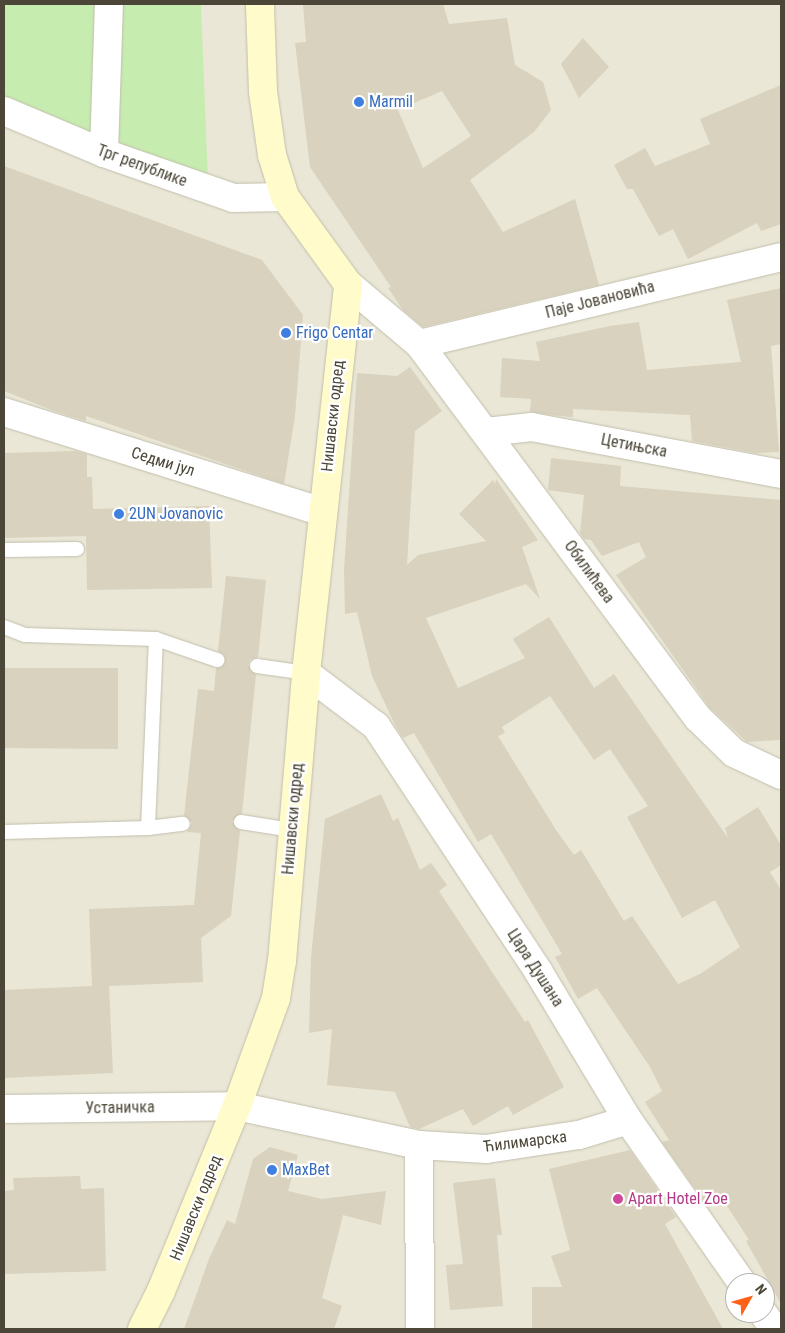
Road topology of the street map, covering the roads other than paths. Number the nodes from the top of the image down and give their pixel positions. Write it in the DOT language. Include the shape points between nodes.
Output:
graph roads {
  1 [pos="109,4"];
  2 [pos="260,4"];
  3 [pos="4,111"];
  4 [pos="104,153"];
  5 [pos="285,197"];
  6 [pos="781,257"];
  7 [pos="348,284"];
  8 [pos="419,344"];
  9 [pos="4,412"];
  10 [pos="486,432"];
  11 [pos="781,474"];
  12 [pos="323,512"];
  13 [pos="76,549"];
  14 [pos="4,550"];
  15 [pos="4,627"];
  16 [pos="156,639"];
  17 [pos="217,660"];
  18 [pos="257,666"];
  19 [pos="306,673"];
  20 [pos="781,775"];
  21 [pos="240,822"];
  22 [pos="183,824"];
  23 [pos="148,828"];
  24 [pos="292,830"];
  25 [pos="4,832"];
  26 [pos="237,1106"];
  27 [pos="4,1110"];
  28 [pos="628,1120"];
  29 [pos="419,1145"];
  30 [pos="735,1273"];
  31 [pos="142,1329"];
  32 [pos="420,1329"];
  1 -- 4 [label="street"];
  2 -- 5 [label="street" via="263,92 272,155"];
  3 -- 4 [label="street, Трг републике"];
  4 -- 5 [label="street, Трг републике" via="233,198"];
  5 -- 7 [label="street"];
  6 -- 8 [label="street, Паје Јовановића"];
  7 -- 8 [label="street"];
  7 -- 12 [label="street, Нишавски одред"];
  8 -- 10 [label="street, Обилићева"];
  9 -- 12 [label="street, Седми јул"];
  10 -- 11 [label="street, Цетињска" via="532,427"];
  10 -- 20 [label="street, Обилићева" via="698,718 734,753"];
  12 -- 19 [label="street, Нишавски одред"];
  13 -- 14 [label="lane"];
  15 -- 16 [label="lane" via="25,635"];
  16 -- 17 [label="lane"];
  16 -- 23 [label="lane"];
  18 -- 19 [label="lane"];
  19 -- 24 [label="street, Нишавски одред"];
  19 -- 28 [label="street, Цара Душана" via="376,726 538,971"];
  21 -- 24 [label="lane"];
  22 -- 23 [label="lane"];
  23 -- 25 [label="lane"];
  24 -- 26 [label="street, Нишавски одред" via="276,998"];
  26 -- 27 [label="street, Устаничка"];
  26 -- 29 [label="street, Ћилимарска"];
  26 -- 31 [label="street, Нишавски одред" via="161,1291"];
  28 -- 29 [label="street, Ћилимарска" via="579,1135 486,1148"];
  28 -- 30 [label="street, Цара Душана"];
  29 -- 32 [label="street"];
}
